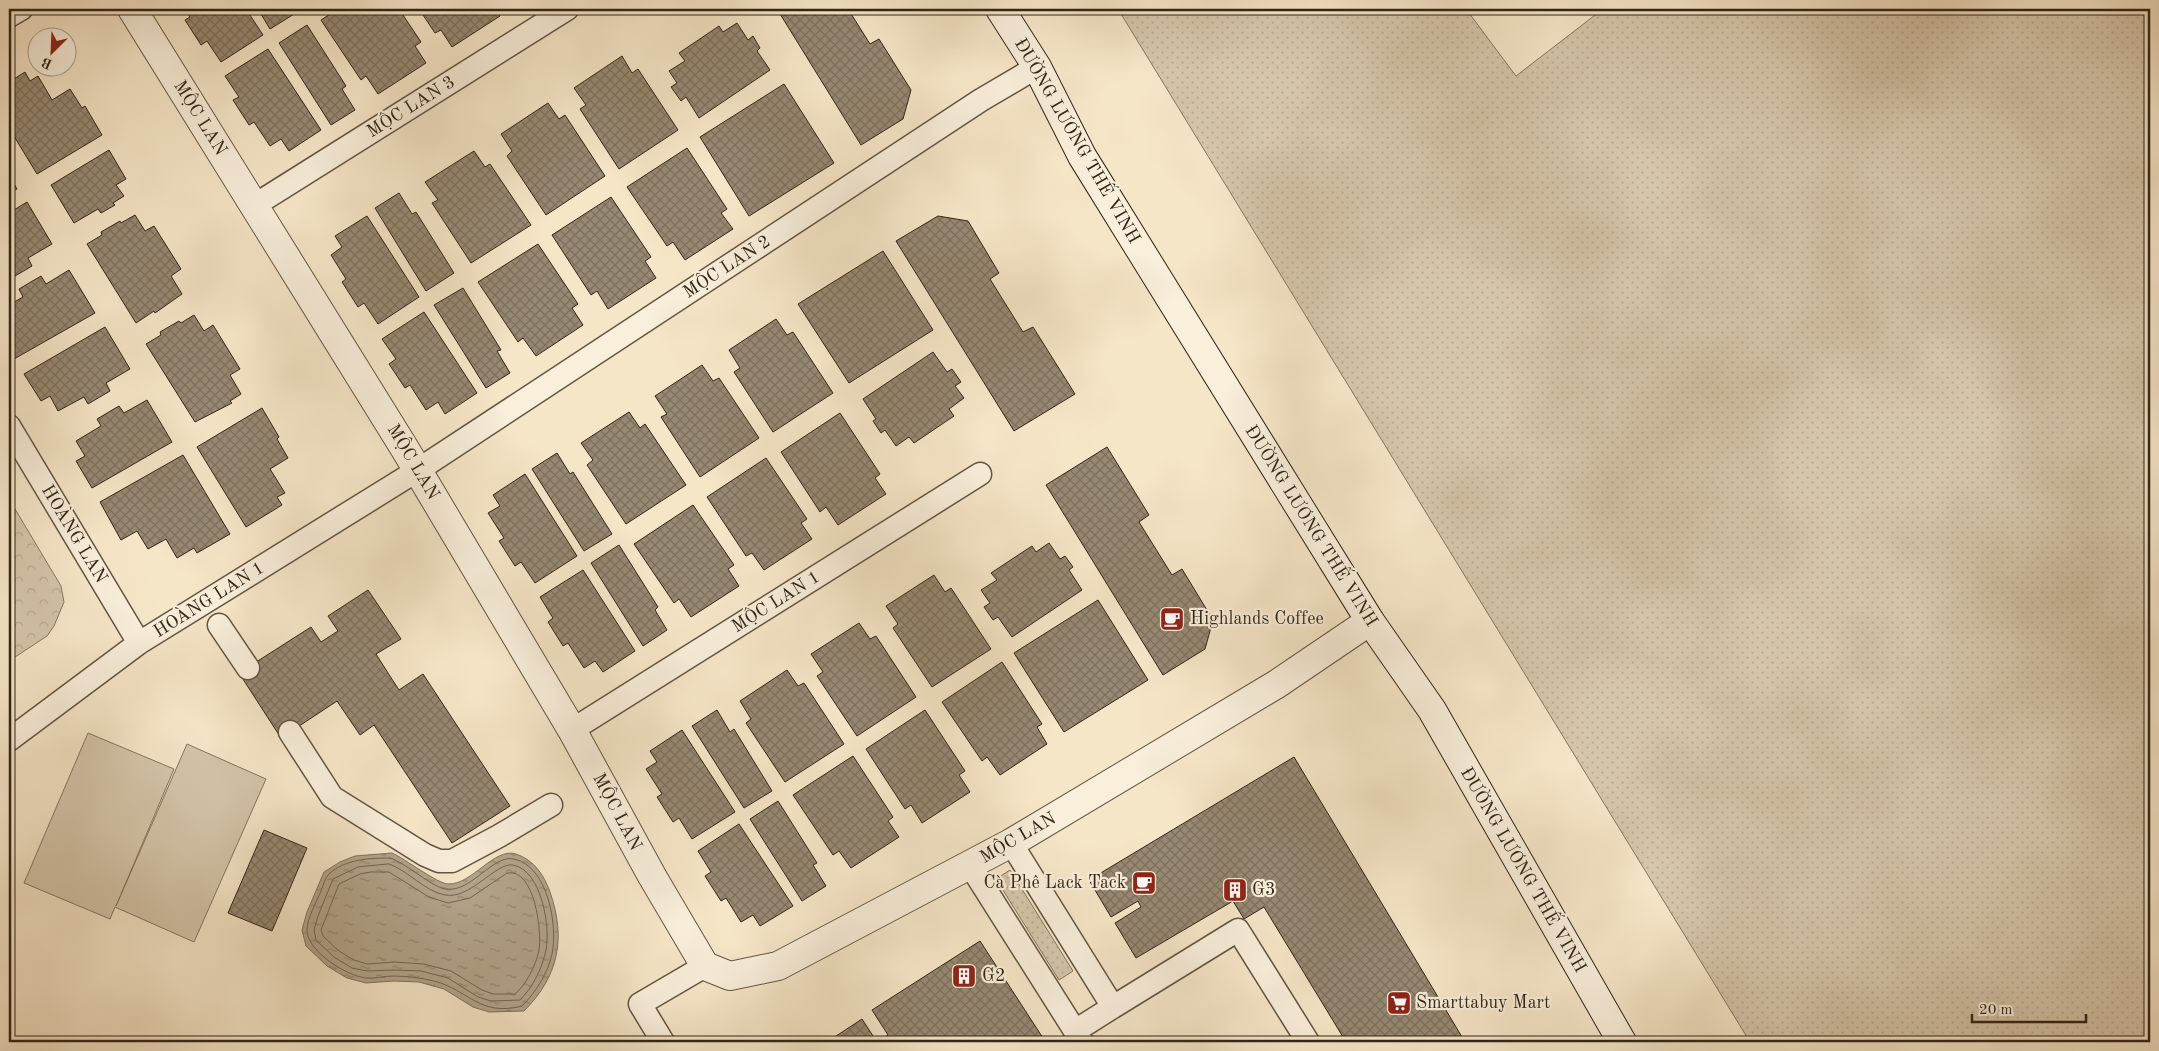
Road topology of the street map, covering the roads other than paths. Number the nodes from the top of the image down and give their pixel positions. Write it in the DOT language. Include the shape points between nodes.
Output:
graph roads {
  1 [pos="21,9"];
  2 [pos="132,9"];
  3 [pos="568,9"];
  4 [pos="1000,9"];
  5 [pos="9,16"];
  6 [pos="1037,67"];
  7 [pos="255,205"];
  8 [pos="9,426"];
  9 [pos="418,470"];
  10 [pos="980,474"];
  11 [pos="1370,621"];
  12 [pos="219,624"];
  13 [pos="139,643"];
  14 [pos="248,668"];
  15 [pos="572,730"];
  16 [pos="290,732"];
  17 [pos="9,740"];
  18 [pos="550,805"];
  19 [pos="1011,844"];
  20 [pos="970,865"];
  21 [pos="706,966"];
  22 [pos="1113,1007"];
  23 [pos="1078,1037"];
  24 [pos="663,1042"];
  25 [pos="1308,1042"];
  26 [pos="1622,1042"];
  1 -- 5 [label="lane"];
  2 -- 7 [label="street, MỘC LAN"];
  3 -- 7 [label="lane, MỘC LAN 3"];
  4 -- 6 [label="street, ĐƯỜNG LƯƠNG THẾ VINH"];
  6 -- 9 [label="lane, MỘC LAN 2" via="981,100"];
  6 -- 11 [label="street, ĐƯỜNG LƯƠNG THẾ VINH" via="1082,156"];
  7 -- 9 [label="street, MỘC LAN"];
  8 -- 13 [label="lane, HOÀNG LAN"];
  9 -- 13 [label="lane, HOÀNG LAN 1"];
  9 -- 15 [label="street, MỘC LAN"];
  10 -- 15 [label="lane, MỘC LAN 1"];
  11 -- 19 [label="street, MỘC LAN" via="1276,684"];
  11 -- 26 [label="street, ĐƯỜNG LƯƠNG THẾ VINH" via="1432,710"];
  12 -- 14 [label="lane"];
  13 -- 17 [label="lane, HOÀNG LAN 1"];
  15 -- 21 [label="street, MỘC LAN" via="652,876"];
  16 -- 18 [label="lane" via="332,796 424,855 439,861 452,861"];
  19 -- 20 [label="street, MỘC LAN"];
  19 -- 22 [label="lane"];
  20 -- 21 [label="street, MỘC LAN" via="778,966 730,976"];
  20 -- 23 [label="lane"];
  21 -- 24 [label="lane" via="640,1004"];
  22 -- 23 [label="lane"];
  22 -- 25 [label="lane" via="1238,930"];
}
